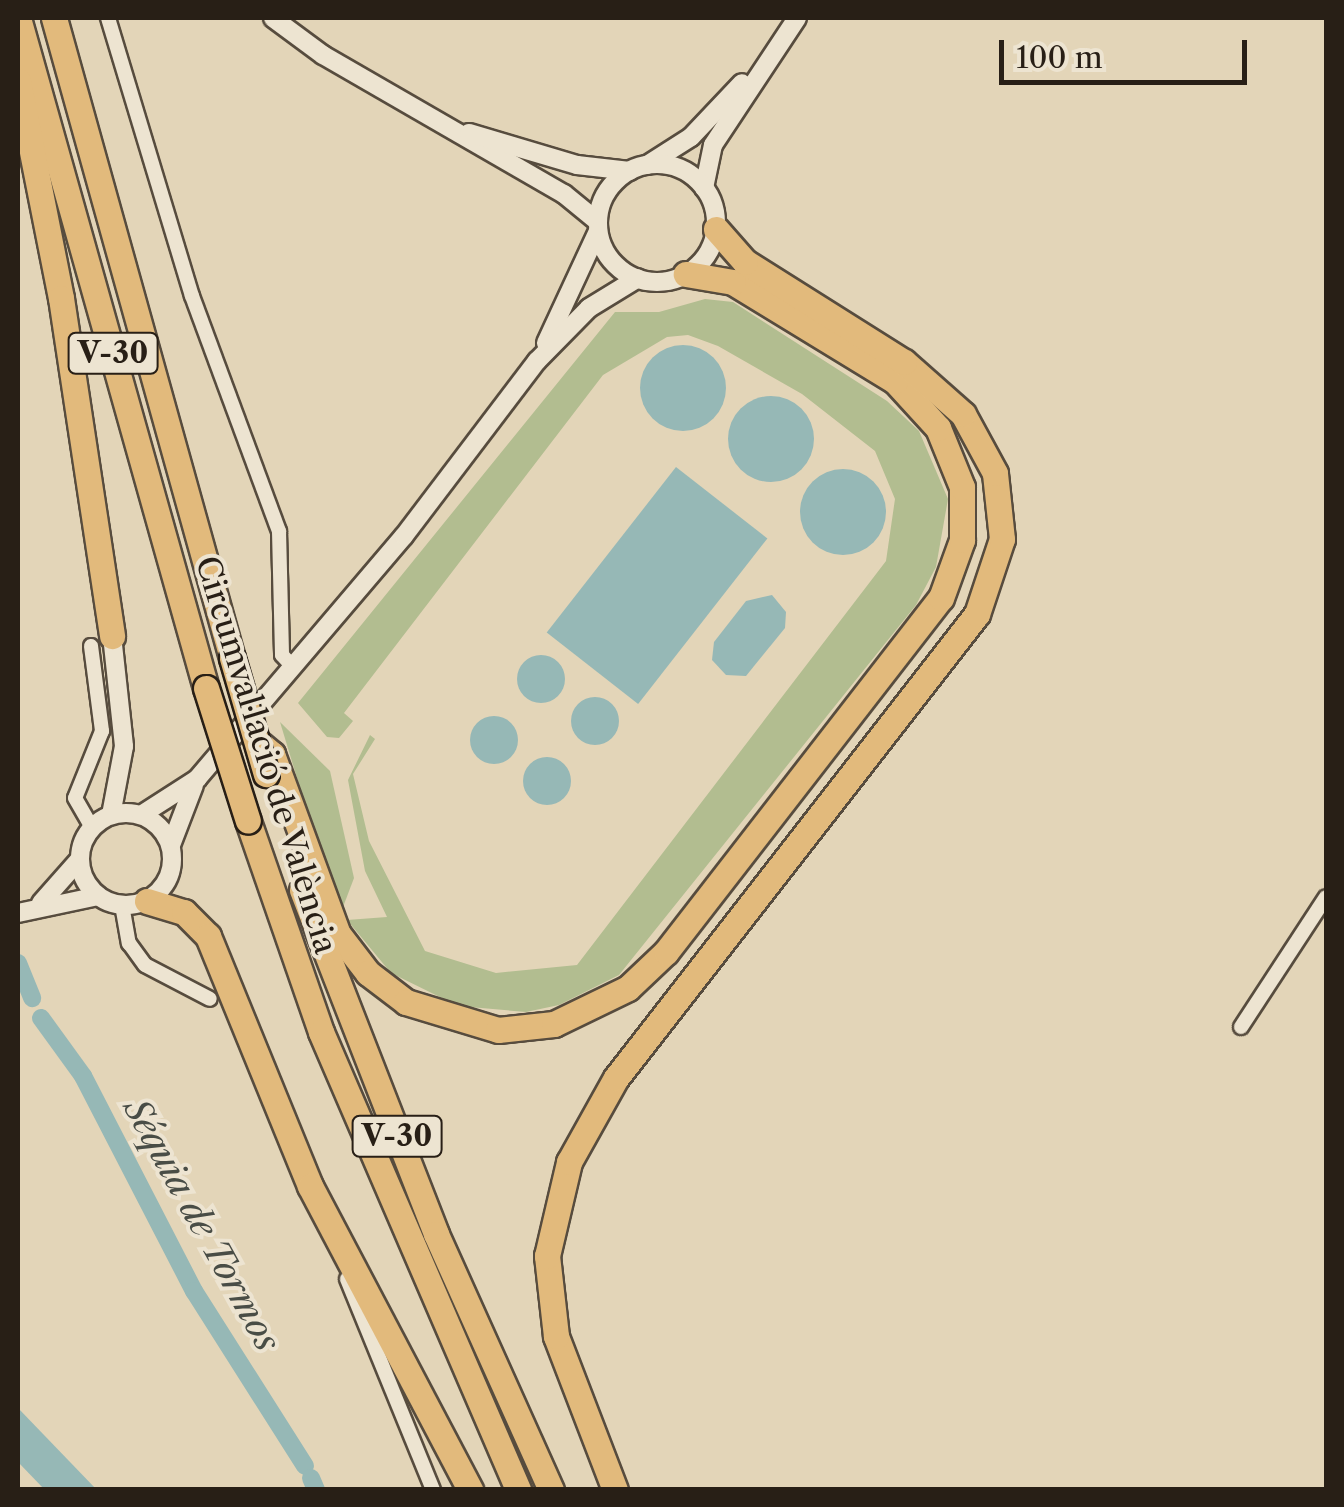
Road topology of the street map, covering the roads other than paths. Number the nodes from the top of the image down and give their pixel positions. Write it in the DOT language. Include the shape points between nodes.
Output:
graph roads {
  1 [pos="18,18"];
  2 [pos="54,18"];
  3 [pos="108,18"];
  4 [pos="273,18"];
  5 [pos="797,18"];
  6 [pos="770,54"];
  7 [pos="18,81"];
  8 [pos="431,120"];
  9 [pos="638,168"];
  10 [pos="704,188"];
  11 [pos="598,226"];
  12 [pos="716,229"];
  13 [pos="686,274"];
  14 [pos="638,278"];
  15 [pos="537,361"];
  16 [pos="101,641"];
  17 [pos="293,667"];
  18 [pos="272,772"];
  19 [pos="197,778"];
  20 [pos="111,815"];
  21 [pos="141,815"];
  22 [pos="92,827"];
  23 [pos="170,844"];
  24 [pos="79,860"];
  25 [pos="98,896"];
  26 [pos="1326,897"];
  27 [pos="41,903"];
  28 [pos="135,903"];
  29 [pos="18,913"];
  30 [pos="210,999"];
  31 [pos="1241,1027"];
  32 [pos="310,1186"];
  33 [pos="432,1490"];
  34 [pos="470,1490"];
  35 [pos="518,1490"];
  36 [pos="551,1490"];
  37 [pos="615,1490"];
  1 -- 35 [label="highway, Circumval·lació de València / V-30, bridge" via="248,822 342,1084"];
  2 -- 18 [label="highway, Circumval·lació de València / V-30, bridge" via="232,658"];
  3 -- 17 [label="street" via="192,296 278,531 282,655"];
  4 -- 8 [label="main road"];
  5 -- 6 [label="main road"];
  6 -- 9 [label="main road" via="691,137"];
  6 -- 10 [label="main road" via="713,145"];
  7 -- 16 [label="highway" via="61,298"];
  8 -- 9 [label="main road" via="532,154"];
  8 -- 11 [label="main road" via="564,194"];
  9 -- 10 [label="main road" via="679,168"];
  9 -- 11 [label="main road" via="610,187"];
  10 -- 12 [label="main road"];
  11 -- 14 [label="main road" via="612,260"];
  11 -- 15 [label="main road"];
  12 -- 13 [label="main road" via="705,258"];
  12 -- 37 [label="highway" via="744,262 904,362 963,414 995,473 1002,539 976,614 616,1078 569,1162 547,1256 556,1336"];
  13 -- 14 [label="main road"];
  13 -- 18 [label="highway" via="733,282 895,381 938,428 962,487 962,540 941,598 666,952 628,988 554,1024 498,1030 406,1002 368,973 338,934"];
  14 -- 15 [label="main road" via="589,308"];
  15 -- 17 [label="main road"];
  16 -- 20 [label="main road" via="124,746"];
  16 -- 22 [label="street" via="103,718 75,798"];
  17 -- 19 [label="main road"];
  18 -- 36 [label="highway, Circumval·lació de València / V-30" via="347,1014"];
  19 -- 21 [label="main road"];
  19 -- 23 [label="main road"];
  20 -- 21 [label="main road"];
  20 -- 22 [label="main road"];
  21 -- 23 [label="main road"];
  22 -- 24 [label="main road"];
  23 -- 28 [label="main road" via="166,883"];
  24 -- 25 [label="main road"];
  24 -- 27 [label="main road"];
  25 -- 27 [label="main road"];
  25 -- 28 [label="main road"];
  26 -- 31 [label="street"];
  27 -- 29 [label="main road"];
  28 -- 30 [label="street" via="130,943 145,965"];
  28 -- 32 [label="highway" via="184,912 208,936"];
  32 -- 33 [label="street"];
  32 -- 34 [label="highway"];
}
